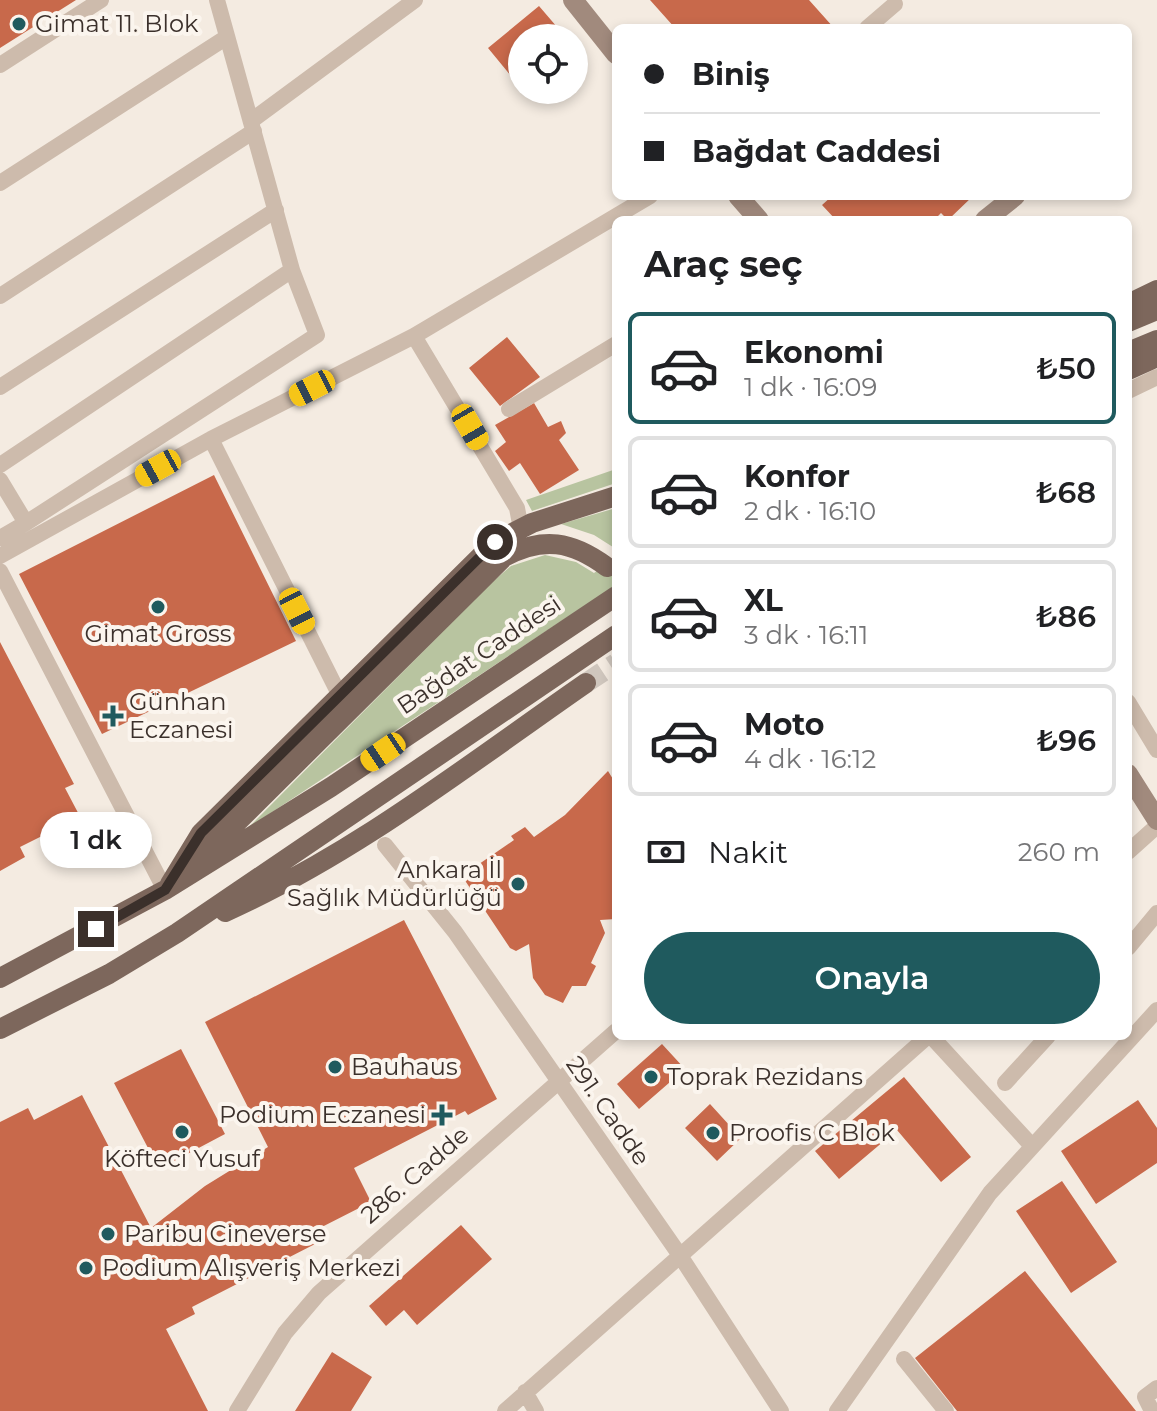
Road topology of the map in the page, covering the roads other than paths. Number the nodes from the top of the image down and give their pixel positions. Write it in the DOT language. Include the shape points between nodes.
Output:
graph roads {
  1 [pos="101,0"];
  2 [pos="217,0"];
  3 [pos="415,0"];
  4 [pos="573,0"];
  5 [pos="895,4"];
  6 [pos="872,24"];
  7 [pos="227,37"];
  8 [pos="612,49"];
  9 [pos="0,65"];
  10 [pos="252,126"];
  11 [pos="0,183"];
  12 [pos="643,200"];
  13 [pos="742,200"];
  14 [pos="1010,200"];
  15 [pos="276,210"];
  16 [pos="616,216"];
  17 [pos="756,216"];
  18 [pos="990,216"];
  19 [pos="612,219"];
  20 [pos="292,270"];
  21 [pos="1157,290"];
  22 [pos="0,296"];
  23 [pos="1132,302"];
  24 [pos="1157,310"];
  25 [pos="1132,320"];
  26 [pos="414,336"];
  27 [pos="1157,340"];
  28 [pos="612,346"];
  29 [pos="1132,350"];
  30 [pos="1157,357"];
  31 [pos="1132,368"];
  32 [pos="1157,377"];
  33 [pos="0,387"];
  34 [pos="1132,389"];
  35 [pos="509,409"];
  36 [pos="211,439"];
  37 [pos="0,465"];
  38 [pos="0,480"];
  39 [pos="612,497"];
  40 [pos="26,523"];
  41 [pos="521,529"];
  42 [pos="0,538"];
  43 [pos="0,556"];
  44 [pos="607,567"];
  45 [pos="0,571"];
  46 [pos="612,597"];
  47 [pos="612,639"];
  48 [pos="586,683"];
  49 [pos="340,696"];
  50 [pos="1132,709"];
  51 [pos="1157,750"];
  52 [pos="1132,781"];
  53 [pos="1157,823"];
  54 [pos="385,845"];
  55 [pos="1132,848"];
  56 [pos="165,890"];
  57 [pos="1157,913"];
  58 [pos="177,933"];
  59 [pos="1132,943"];
  60 [pos="0,978"];
  61 [pos="1157,1010"];
  62 [pos="0,1029"];
  63 [pos="612,1034"];
  64 [pos="1132,1037"];
  65 [pos="925,1040"];
  66 [pos="934,1040"];
  67 [pos="1044,1040"];
  68 [pos="1129,1040"];
  69 [pos="557,1081"];
  70 [pos="1005,1083"];
  71 [pos="1032,1146"];
  72 [pos="679,1254"];
  73 [pos="904,1359"];
  74 [pos="1157,1388"];
  75 [pos="525,1392"];
  76 [pos="237,1411"];
  77 [pos="505,1411"];
  78 [pos="536,1411"];
  79 [pos="781,1411"];
  80 [pos="837,1411"];
  81 [pos="946,1411"];
  82 [pos="1152,1411"];
  1 -- 9 [label="street"];
  2 -- 7 [label="street"];
  3 -- 10 [label="street"];
  4 -- 8 [label="main road"];
  5 -- 6 [label="street"];
  7 -- 10 [label="street"];
  7 -- 11 [label="street"];
  10 -- 15 [label="street"];
  10 -- 22 [label="street"];
  12 -- 16 [label="street"];
  13 -- 17 [label="main road"];
  14 -- 18 [label="main road"];
  15 -- 20 [label="street"];
  15 -- 33 [label="street"];
  19 -- 26 [label="street"];
  20 -- 37 [label="street"];
  20 -- 40 [label="street" via="317,335"];
  21 -- 23 [label="main road"];
  24 -- 25 [label="main road"];
  26 -- 36 [label="street"];
  26 -- 41 [label="street" via="517,508"];
  27 -- 29 [label="main road"];
  28 -- 35 [label="street"];
  30 -- 31 [label="main road"];
  32 -- 34 [label="street"];
  36 -- 43 [label="street"];
  36 -- 49 [label="street"];
  38 -- 40 [label="street"];
  39 -- 41 [label="main road"];
  40 -- 42 [label="street"];
  41 -- 49 [label="main road" via="495,542"];
  44 -- 56 [label="main road" via="572,545 547,541 504,557"];
  45 -- 56 [label="street"];
  46 -- 56 [label="main road, Bağdat Caddesi" via="331,787"];
  47 -- 58 [label="main road"];
  48 -- 58 [label="main road" via="335,854 284,885"];
  49 -- 56 [label="main road" via="201,833"];
  50 -- 51 [label="street"];
  52 -- 53 [label="main road"];
  53 -- 55 [label="street"];
  54 -- 69 [label="street, 291. Cadde" via="455,932"];
  56 -- 60 [label="main road, Bağdat Caddesi"];
  57 -- 59 [label="street"];
  58 -- 62 [label="main road"];
  61 -- 64 [label="street"];
  63 -- 69 [label="street, 286. Cadde"];
  65 -- 72 [label="street"];
  66 -- 71 [label="street"];
  67 -- 70 [label="street"];
  68 -- 71 [label="street"];
  69 -- 72 [label="street, 291. Cadde"];
  69 -- 76 [label="street, 286. Cadde" via="319,1293 285,1333"];
  71 -- 80 [label="street" via="990,1193"];
  72 -- 75 [label="street"];
  72 -- 79 [label="street, 291. Cadde"];
  73 -- 81 [label="street"];
  74 -- 82 [label="street" via="1145,1397"];
  75 -- 77 [label="street"];
  75 -- 78 [label="street"];
}
